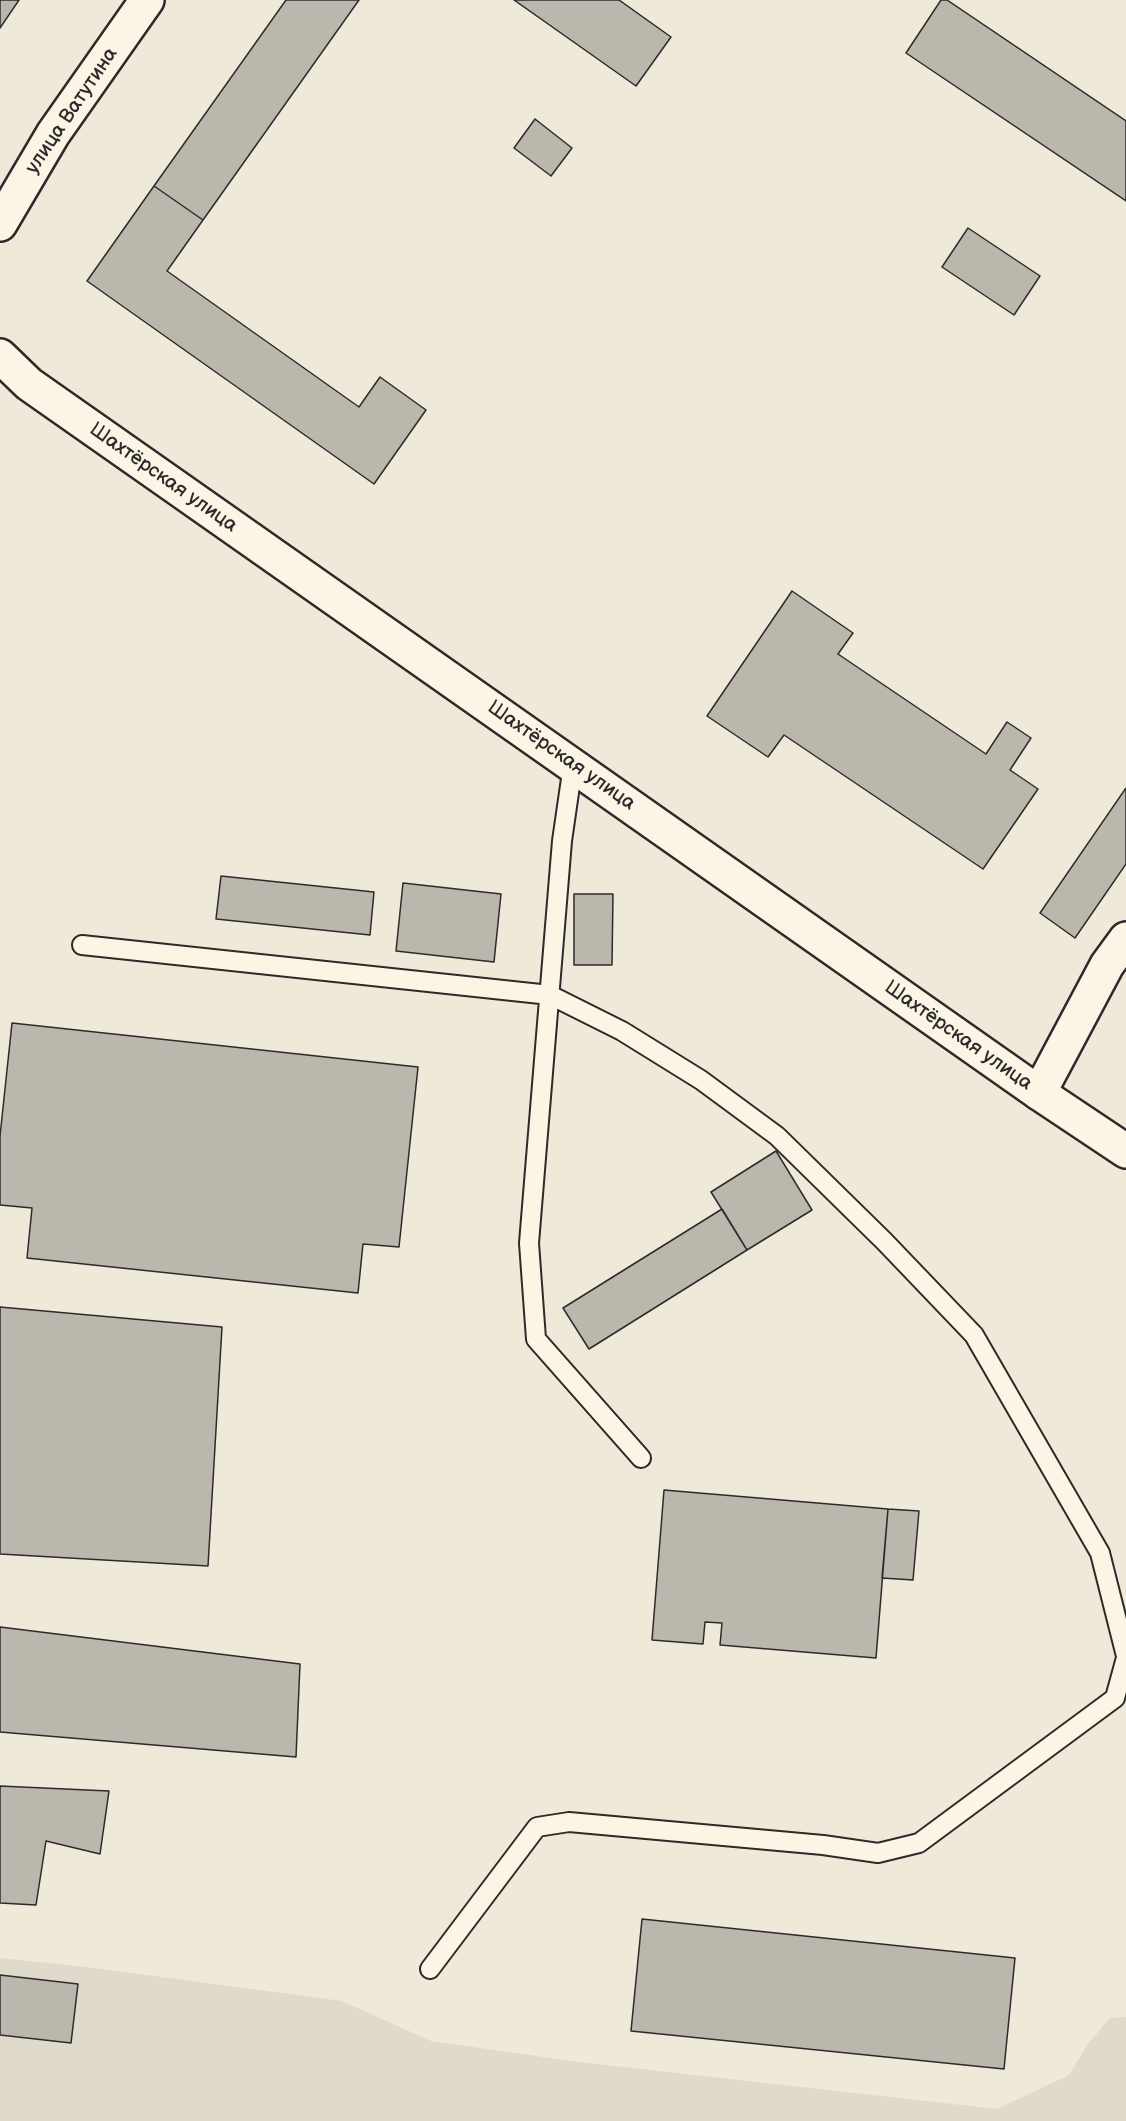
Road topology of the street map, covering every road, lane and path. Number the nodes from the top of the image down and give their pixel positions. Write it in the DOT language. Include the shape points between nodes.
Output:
graph roads {
  1 [pos="147,0"];
  2 [pos="0,224"];
  3 [pos="0,356"];
  4 [pos="573,765"];
  5 [pos="1126,939"];
  6 [pos="82,945"];
  7 [pos="550,995"];
  8 [pos="1039,1093"];
  9 [pos="1126,1151"];
  10 [pos="641,1458"];
  11 [pos="1126,1657"];
  12 [pos="430,1969"];
  1 -- 2 [label="main road, улица Ватутина" via="53,134"];
  3 -- 4 [label="main road, Шахтёрская улица" via="29,384"];
  4 -- 7 [label="lane" via="562,841"];
  4 -- 8 [label="main road, Шахтёрская улица"];
  5 -- 8 [label="main road" via="1107,965"];
  6 -- 7 [label="lane"];
  7 -- 10 [label="lane" via="529,1243 536,1340"];
  7 -- 11 [label="lane" via="622,1031 701,1080 777,1136 974,1335 1100,1553"];
  8 -- 9 [label="main road, Шахтёрская улица"];
  11 -- 12 [label="lane" via="1115,1698 919,1843 878,1853 569,1822 537,1827"];
}
